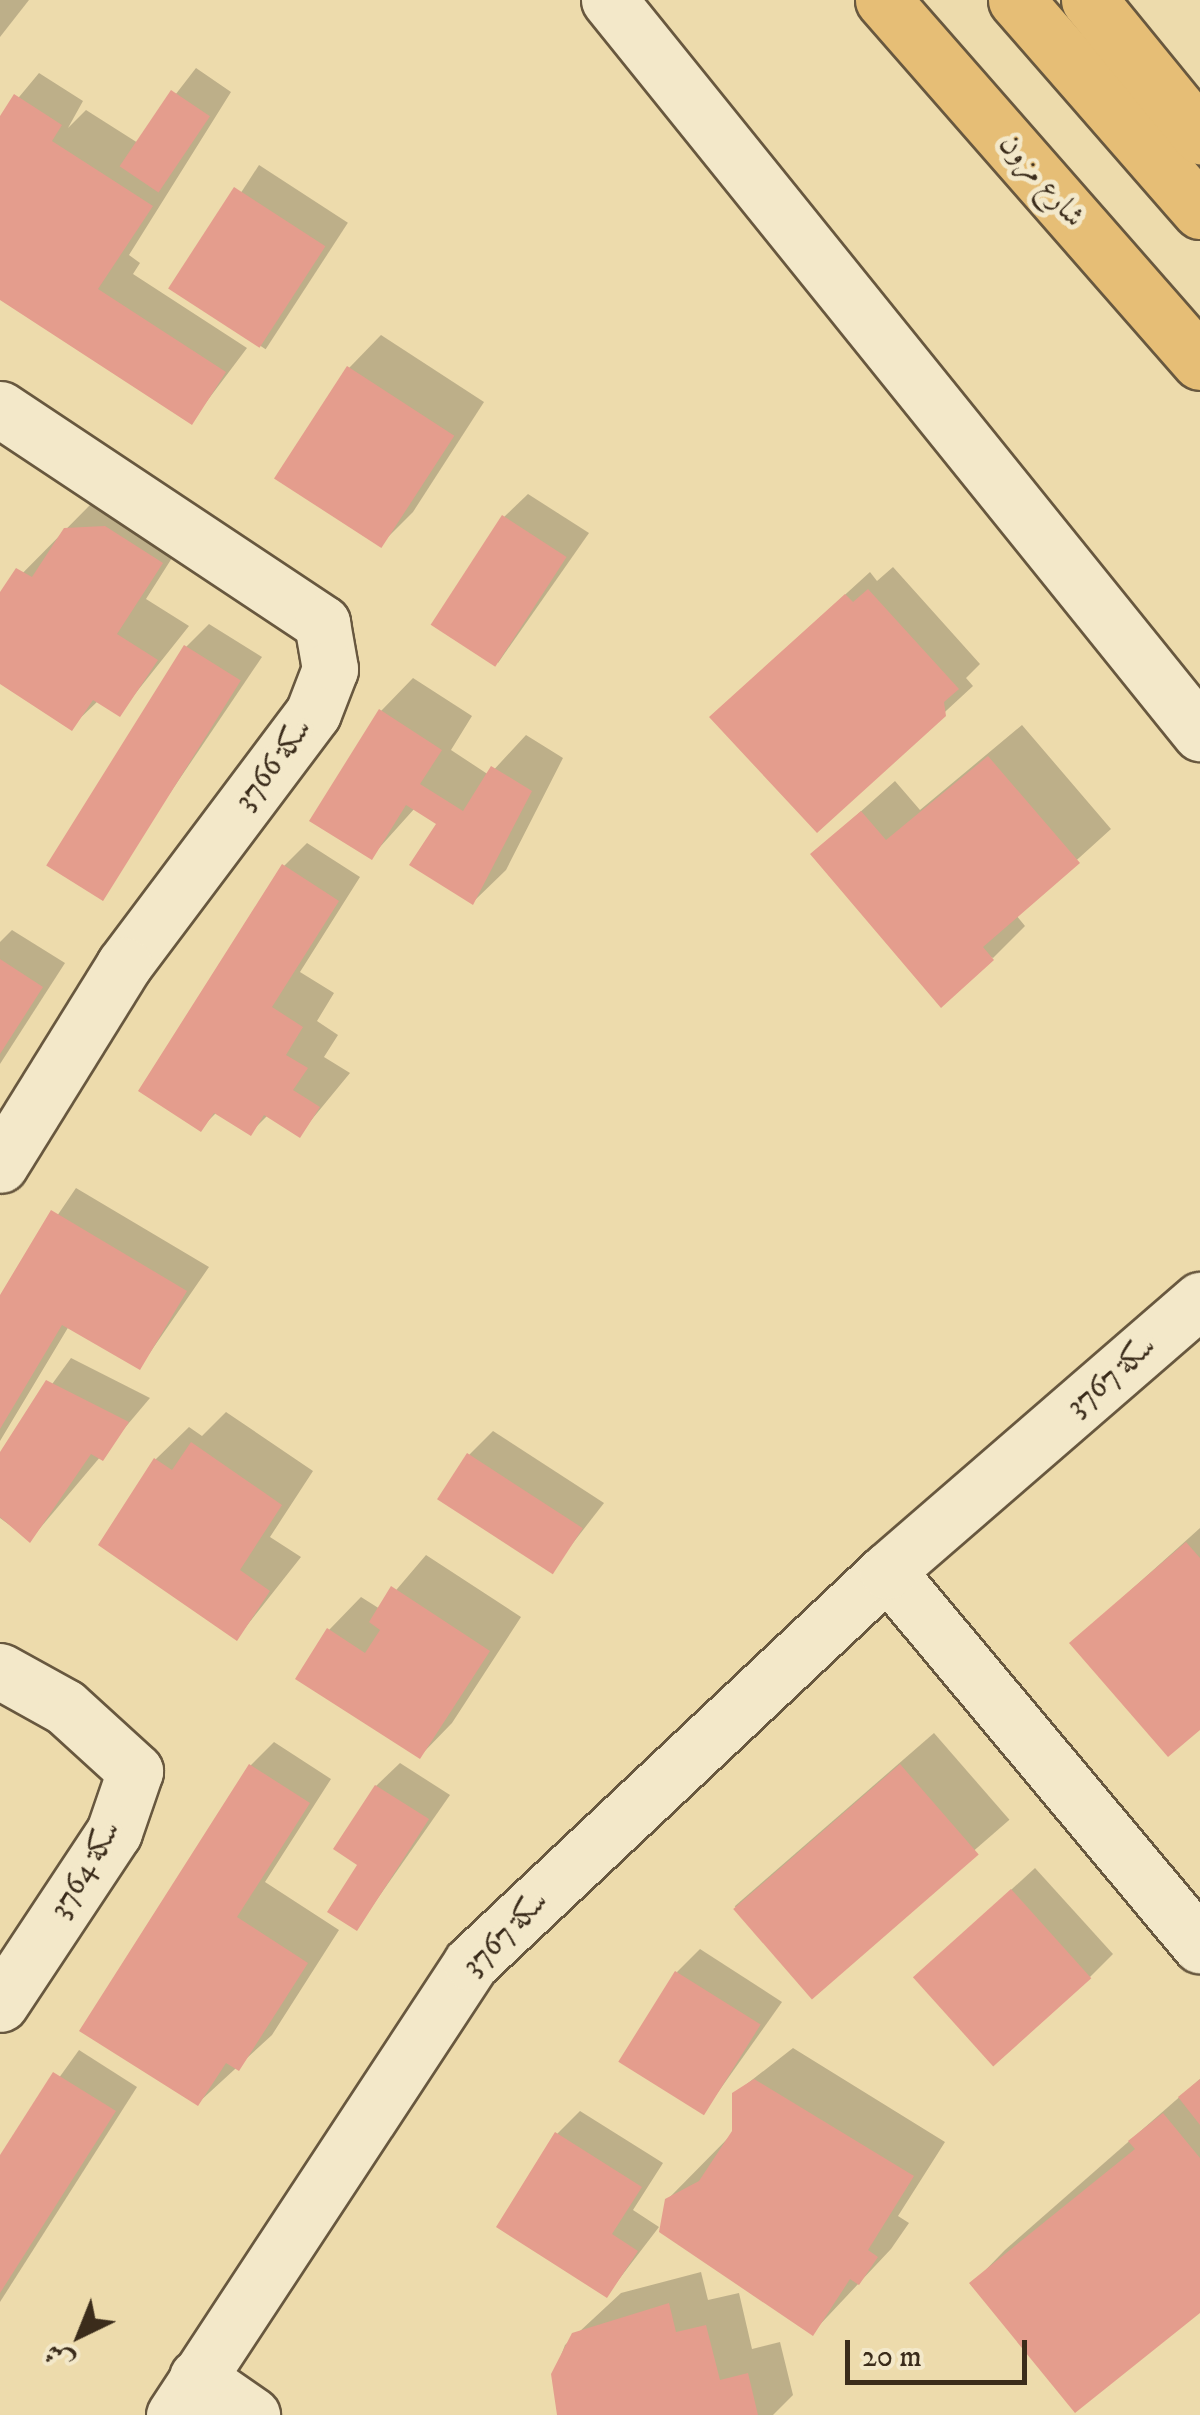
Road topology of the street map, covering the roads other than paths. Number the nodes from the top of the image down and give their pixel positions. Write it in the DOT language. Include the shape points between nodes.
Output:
graph roads {
  1 [pos="609,0"];
  2 [pos="883,0"];
  3 [pos="1016,0"];
  4 [pos="1089,0"];
  5 [pos="1200,136"];
  6 [pos="1200,212"];
  7 [pos="1196,362"];
  8 [pos="0,409"];
  9 [pos="1200,734"];
  10 [pos="0,1165"];
  11 [pos="1200,1300"];
  12 [pos="888,1571"];
  13 [pos="0,1671"];
  14 [pos="1200,1945"];
  15 [pos="0,2004"];
  16 [pos="186,2396"];
  17 [pos="252,2415"];
  1 -- 9 [label="street"];
  2 -- 7 [label="main road, شارع مزون"];
  3 -- 6 [label="main road"];
  4 -- 5 [label="main road"];
  8 -- 10 [label="street, سكة 3766" via="322,623 330,669 313,713 124,965"];
  11 -- 12 [label="street, سكة 3767"];
  12 -- 14 [label="street"];
  12 -- 16 [label="street, سكة 3767" via="471,1963"];
  13 -- 15 [label="street, سكة 3764" via="65,1707 134,1770 114,1832"];
  16 -- 17 [label="street"];
}
